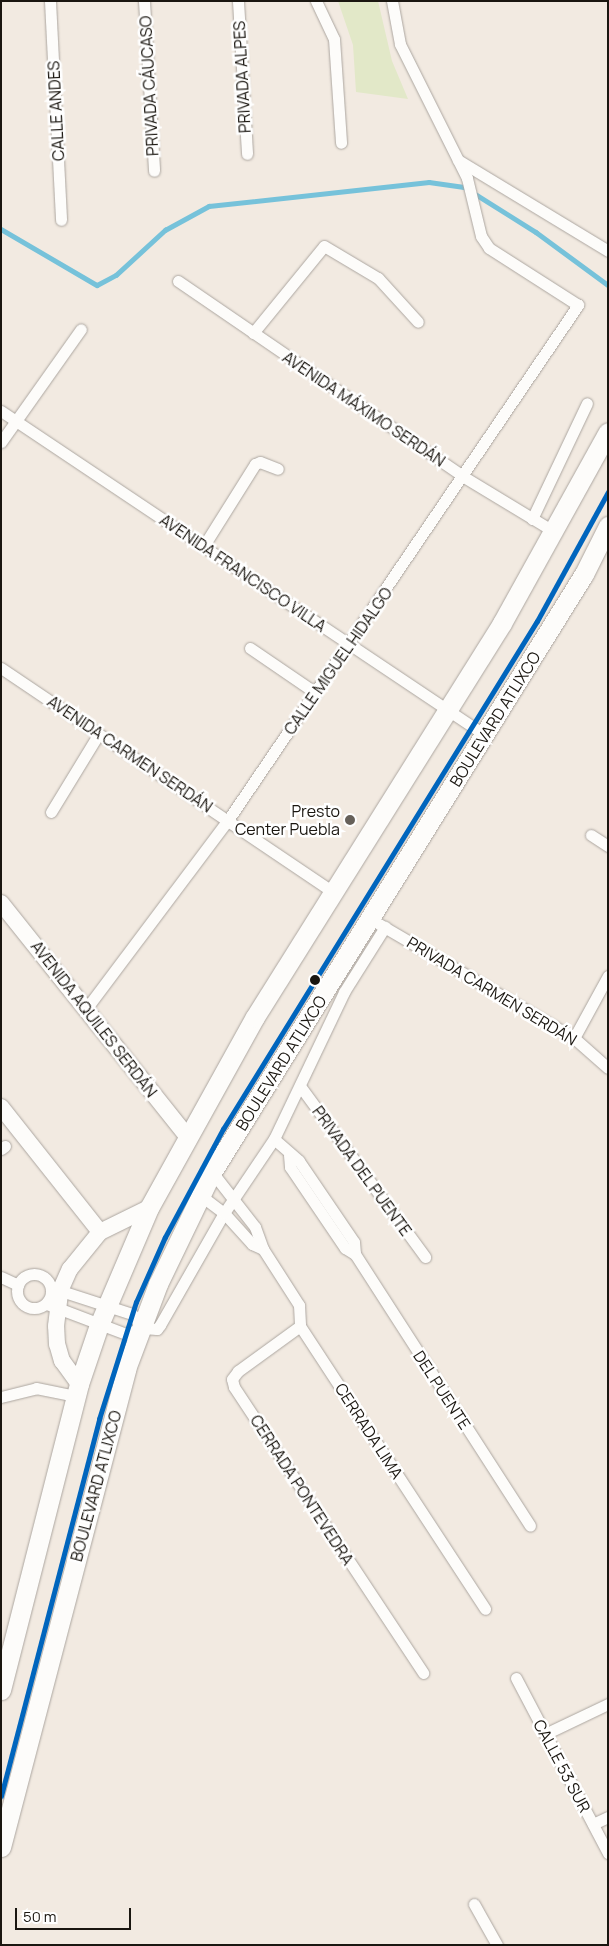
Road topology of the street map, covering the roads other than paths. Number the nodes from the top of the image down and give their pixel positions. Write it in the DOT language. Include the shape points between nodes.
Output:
graph roads {
  1 [pos="50,1"];
  2 [pos="144,1"];
  3 [pos="238,1"];
  4 [pos="316,1"];
  5 [pos="392,1"];
  6 [pos="341,143"];
  7 [pos="246,154"];
  8 [pos="457,160"];
  9 [pos="154,171"];
  10 [pos="61,220"];
  11 [pos="608,251"];
  12 [pos="178,281"];
  13 [pos="418,322"];
  14 [pos="81,329"];
  15 [pos="254,334"];
  16 [pos="587,403"];
  17 [pos="1,411"];
  18 [pos="16,421"];
  19 [pos="608,432"];
  20 [pos="1,442"];
  21 [pos="278,469"];
  22 [pos="464,477"];
  23 [pos="532,520"];
  24 [pos="608,526"];
  25 [pos="553,531"];
  26 [pos="203,547"];
  27 [pos="350,645"];
  28 [pos="250,648"];
  29 [pos="1,668"];
  30 [pos="316,694"];
  31 [pos="446,711"];
  32 [pos="98,735"];
  33 [pos="485,735"];
  34 [pos="51,812"];
  35 [pos="228,820"];
  36 [pos="591,835"];
  37 [pos="608,846"];
  38 [pos="332,892"];
  39 [pos="1,903"];
  40 [pos="378,923"];
  41 [pos="355,944"];
  42 [pos="365,960"];
  43 [pos="608,976"];
  44 [pos="86,1009"];
  45 [pos="574,1038"];
  46 [pos="608,1068"];
  47 [pos="300,1086"];
  48 [pos="1,1107"];
  49 [pos="187,1136"];
  50 [pos="274,1139"];
  51 [pos="212,1172"];
  52 [pos="200,1195"];
  53 [pos="233,1199"];
  54 [pos="149,1208"];
  55 [pos="224,1213"];
  56 [pos="100,1232"];
  57 [pos="263,1249"];
  58 [pos="425,1257"];
  59 [pos="1,1277"];
  60 [pos="18,1285"];
  61 [pos="56,1290"];
  62 [pos="52,1306"];
  63 [pos="107,1306"];
  64 [pos="99,1325"];
  65 [pos="300,1326"];
  66 [pos="142,1328"];
  67 [pos="78,1390"];
  68 [pos="1,1396"];
  69 [pos="530,1526"];
  70 [pos="485,1609"];
  71 [pos="423,1673"];
  72 [pos="516,1678"];
  73 [pos="1,1690"];
  74 [pos="608,1704"];
  75 [pos="545,1734"];
  76 [pos="608,1816"];
  77 [pos="592,1824"];
  78 [pos="1,1848"];
  79 [pos="608,1853"];
  80 [pos="474,1904"];
  81 [pos="497,1945"];
  1 -- 10 [label="street, CALLE ANDES"];
  2 -- 9 [label="street, PRIVADA CÁUCASO"];
  3 -- 7 [label="street, PRIVADA ALPES"];
  4 -- 6 [label="street" via="334,39"];
  5 -- 8 [label="street" via="400,44"];
  8 -- 11 [label="street"];
  8 -- 22 [label="street, CALLE MIGUEL HIDALGO" via="467,178 476,219 489,248 578,305"];
  12 -- 15 [label="street, AVENIDA MÁXIMO SERDÁN"];
  13 -- 15 [label="street" via="378,278 324,246"];
  14 -- 18 [label="street"];
  15 -- 22 [label="street, AVENIDA MÁXIMO SERDÁN"];
  16 -- 23 [label="street"];
  17 -- 18 [label="street, AVENIDA FRANCISCO VILLA"];
  18 -- 20 [label="street"];
  18 -- 26 [label="street, AVENIDA FRANCISCO VILLA"];
  19 -- 25 [label="main road"];
  21 -- 26 [label="street" via="260,462 255,464"];
  22 -- 23 [label="street, AVENIDA MÁXIMO SERDÁN"];
  22 -- 27 [label="street, CALLE MIGUEL HIDALGO"];
  23 -- 25 [label="street, AVENIDA MÁXIMO SERDÁN"];
  24 -- 33 [label="main road, BOULEVARD ATLIXCO" via="584,574"];
  25 -- 31 [label="main road" via="502,623"];
  26 -- 27 [label="street, AVENIDA FRANCISCO VILLA"];
  27 -- 30 [label="street, CALLE MIGUEL HIDALGO"];
  27 -- 31 [label="street, AVENIDA FRANCISCO VILLA"];
  28 -- 30 [label="street"];
  29 -- 32 [label="street, AVENIDA CARMEN SERDÁN"];
  30 -- 35 [label="street, CALLE MIGUEL HIDALGO"];
  31 -- 33 [label="street, AVENIDA FRANCISCO VILLA"];
  31 -- 38 [label="main road"];
  32 -- 34 [label="street"];
  32 -- 35 [label="street, AVENIDA CARMEN SERDÁN"];
  33 -- 40 [label="main road, BOULEVARD ATLIXCO"];
  35 -- 38 [label="street, AVENIDA CARMEN SERDÁN"];
  35 -- 44 [label="street, CALLE MIGUEL HIDALGO"];
  36 -- 37 [label="street"];
  38 -- 49 [label="main road"];
  39 -- 44 [label="main road, AVENIDA AQUILES SERDÁN"];
  40 -- 41 [label="main road, BOULEVARD ATLIXCO"];
  40 -- 42 [label="street"];
  40 -- 45 [label="street, PRIVADA CARMEN SERDÁN"];
  41 -- 42 [label="street"];
  41 -- 51 [label="main road, BOULEVARD ATLIXCO"];
  42 -- 47 [label="street" via="344,992"];
  43 -- 45 [label="street"];
  44 -- 49 [label="main road, AVENIDA AQUILES SERDÁN"];
  45 -- 46 [label="street, PRIVADA CARMEN SERDÁN"];
  47 -- 50 [label="street"];
  47 -- 58 [label="street, PRIVADA DEL PUENTE"];
  48 -- 56 [label="main road"];
  49 -- 54 [label="main road"];
  50 -- 53 [label="street"];
  50 -- 69 [label="street, DEL PUENTE" via="289,1156 299,1161 354,1242 355,1254"];
  51 -- 52 [label="main road, BOULEVARD ATLIXCO"];
  51 -- 53 [label="street, CERRADA LIMA"];
  52 -- 55 [label="street, CERRADA LIMA"];
  52 -- 66 [label="main road, BOULEVARD ATLIXCO" via="158,1284"];
  53 -- 55 [label="street"];
  53 -- 57 [label="street, CERRADA LIMA" via="255,1228"];
  54 -- 56 [label="main road"];
  54 -- 63 [label="main road"];
  55 -- 57 [label="street, CERRADA LIMA" via="252,1244"];
  55 -- 66 [label="street" via="160,1325 153,1329"];
  56 -- 61 [label="main road"];
  57 -- 65 [label="street, CERRADA LIMA" via="299,1305"];
  59 -- 60 [label="street"];
  60 -- 61 [label="street" via="26,1276 36,1274"];
  60 -- 62 [label="street" via="17,1297 24,1306 36,1309"];
  61 -- 62 [label="main road"];
  61 -- 63 [label="street"];
  62 -- 64 [label="street"];
  62 -- 67 [label="main road" via="62,1361"];
  63 -- 64 [label="main road"];
  63 -- 66 [label="street" via="132,1314"];
  64 -- 66 [label="street" via="126,1334"];
  64 -- 67 [label="main road"];
  65 -- 70 [label="street, CERRADA LIMA"];
  65 -- 71 [label="street, CERRADA PONTEVEDRA" via="238,1371 232,1379 234,1387"];
  66 -- 78 [label="main road, BOULEVARD ATLIXCO" via="126,1369"];
  67 -- 68 [label="street" via="36,1388"];
  67 -- 73 [label="main road"];
  72 -- 75 [label="street, CALLE 53 SUR"];
  74 -- 75 [label="street"];
  75 -- 77 [label="street, CALLE 53 SUR"];
  76 -- 77 [label="street"];
  77 -- 79 [label="street, CALLE 53 SUR"];
  80 -- 81 [label="street"];
}
